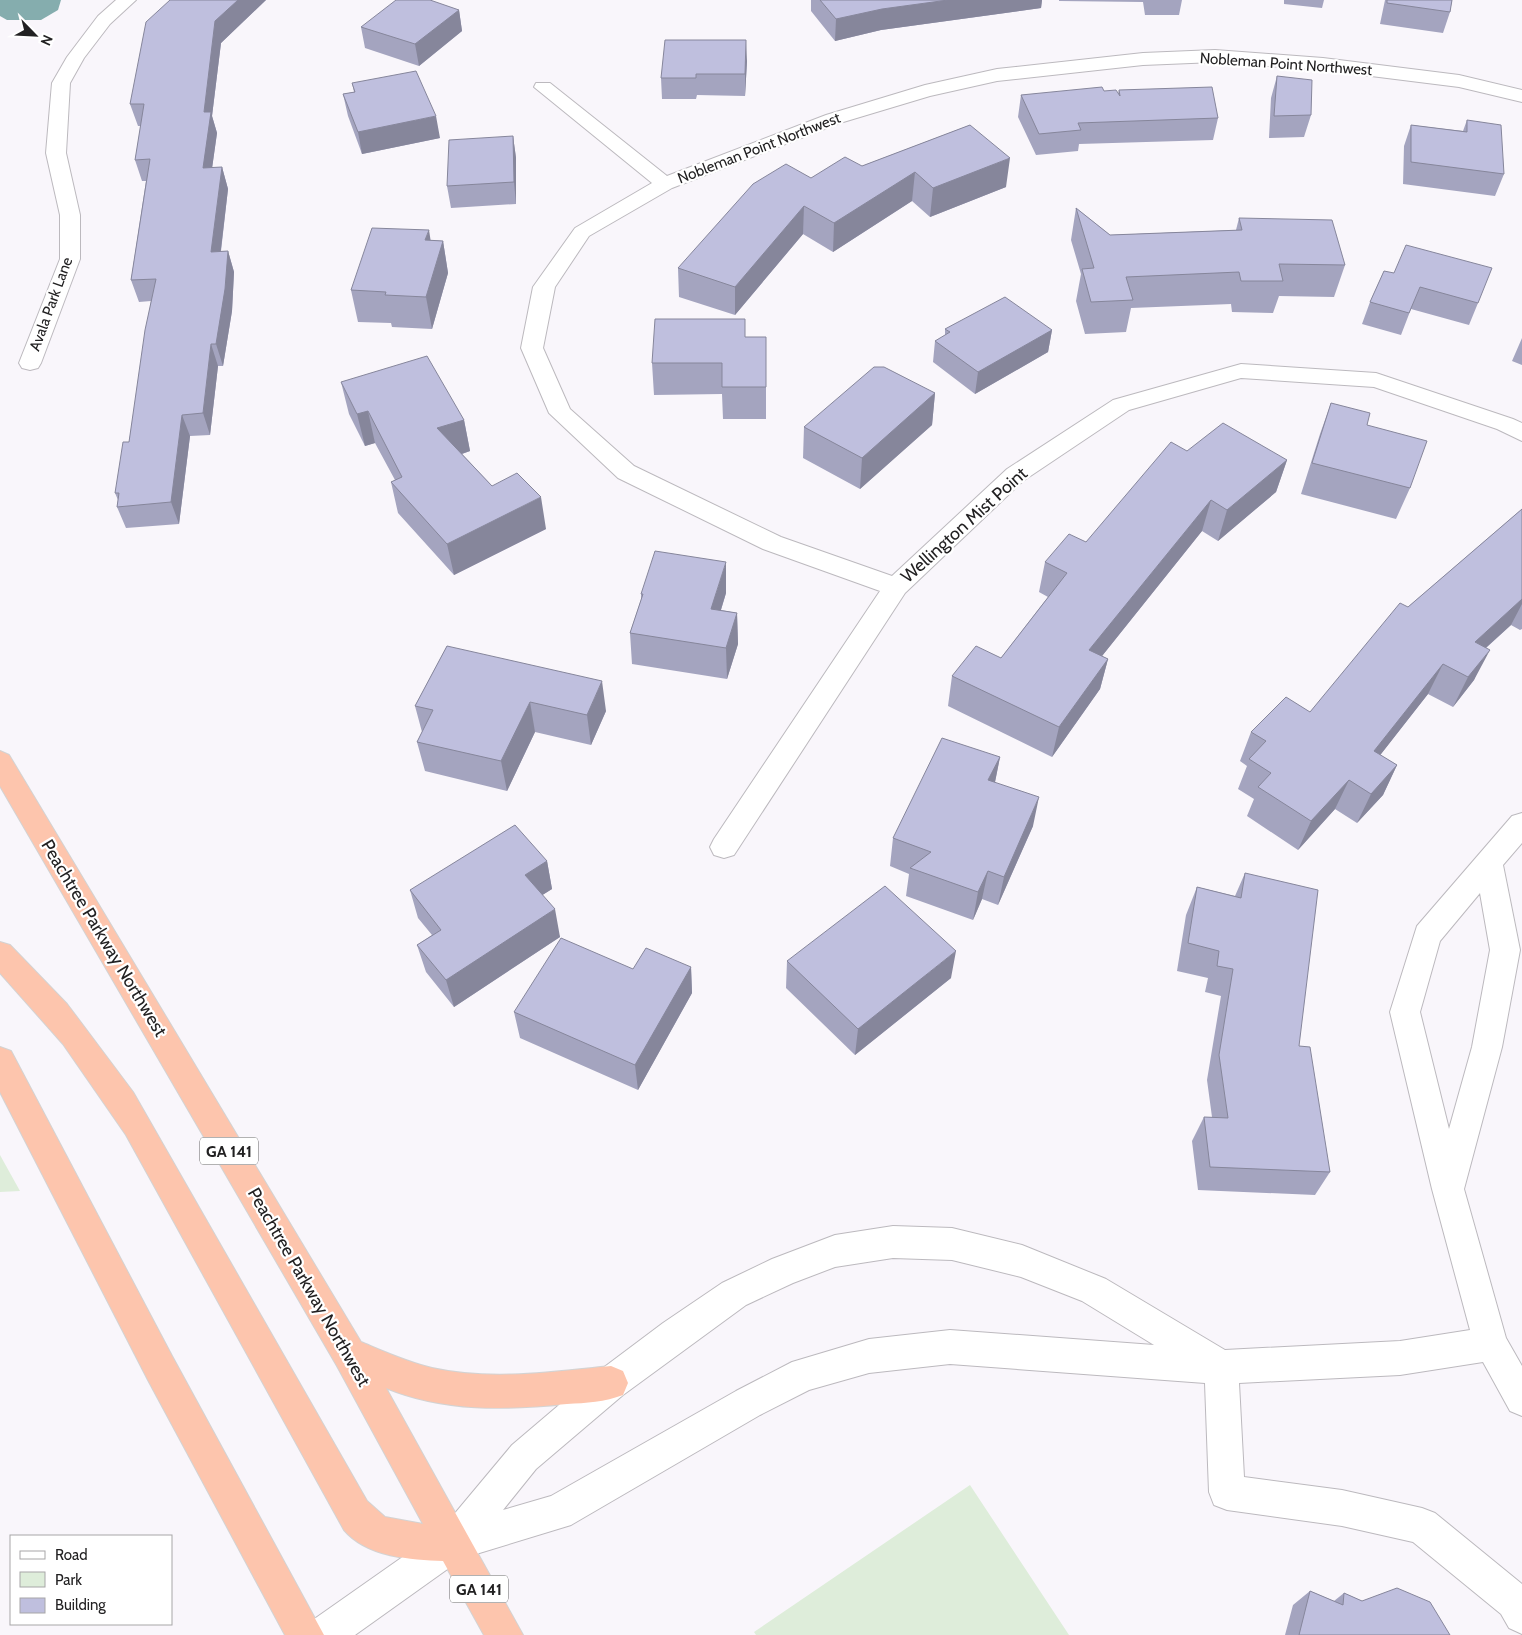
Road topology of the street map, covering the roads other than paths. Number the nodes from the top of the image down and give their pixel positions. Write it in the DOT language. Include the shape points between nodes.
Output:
graph roads {
  1 [pos="127,0"];
  2 [pos="543,87"];
  3 [pos="1522,96"];
  4 [pos="665,184"];
  5 [pos="30,363"];
  6 [pos="1522,433"];
  7 [pos="896,587"];
  8 [pos="0,762"];
  9 [pos="1522,824"];
  10 [pos="724,847"];
  11 [pos="1489,863"];
  12 [pos="0,954"];
  13 [pos="0,1061"];
  14 [pos="1448,1188"];
  15 [pos="1491,1344"];
  16 [pos="349,1354"];
  17 [pos="1221,1367"];
  18 [pos="611,1383"];
  19 [pos="1522,1399"];
  20 [pos="454,1543"];
  21 [pos="1522,1615"];
  22 [pos="305,1635"];
  23 [pos="323,1635"];
  24 [pos="504,1635"];
  1 -- 5 [label="street, Avala Park Lane" via="104,20 61,83 56,153 70,215 70,259"];
  2 -- 4 [label="street"];
  3 -- 4 [label="street, Nobleman Point Northwest" via="1459,81 1323,64 1224,57 1142,58 1058,66 925,91 852,112"];
  4 -- 7 [label="street, Nobleman Point Northwest" via="582,232 544,287 532,348 560,413 626,472 772,543"];
  6 -- 7 [label="street, Wellington Mist Point" via="1505,424 1376,380 1241,371 1121,405 1015,475"];
  7 -- 10 [label="street, Wellington Mist Point"];
  8 -- 16 [label="highway, Peachtree Parkway Northwest / GA 141"];
  9 -- 11 [label="street"];
  11 -- 14 [label="street" via="1505,950 1487,1047"];
  11 -- 14 [label="street" via="1427,935 1406,1012"];
  12 -- 20 [label="highway" via="87,1051 118,1095 361,1522 382,1534 407,1541"];
  13 -- 22 [label="highway" via="160,1368"];
  14 -- 15 [label="street"];
  15 -- 17 [label="street" via="1400,1358"];
  15 -- 19 [label="street"];
  16 -- 18 [label="highway" via="409,1379 446,1388 484,1390"];
  16 -- 20 [label="highway, Peachtree Parkway Northwest / GA 141"];
  17 -- 18 [label="street" via="1094,1290 1022,1262 952,1244 893,1242 835,1251 734,1294"];
  17 -- 20 [label="street" via="950,1347 869,1356 796,1378 558,1512"];
  17 -- 21 [label="street" via="1227,1492 1342,1508 1422,1526 1514,1601"];
  18 -- 20 [label="street" via="524,1457"];
  20 -- 23 [label="street"];
  20 -- 24 [label="highway, Peachtree Parkway Northwest / GA 141"];
}
